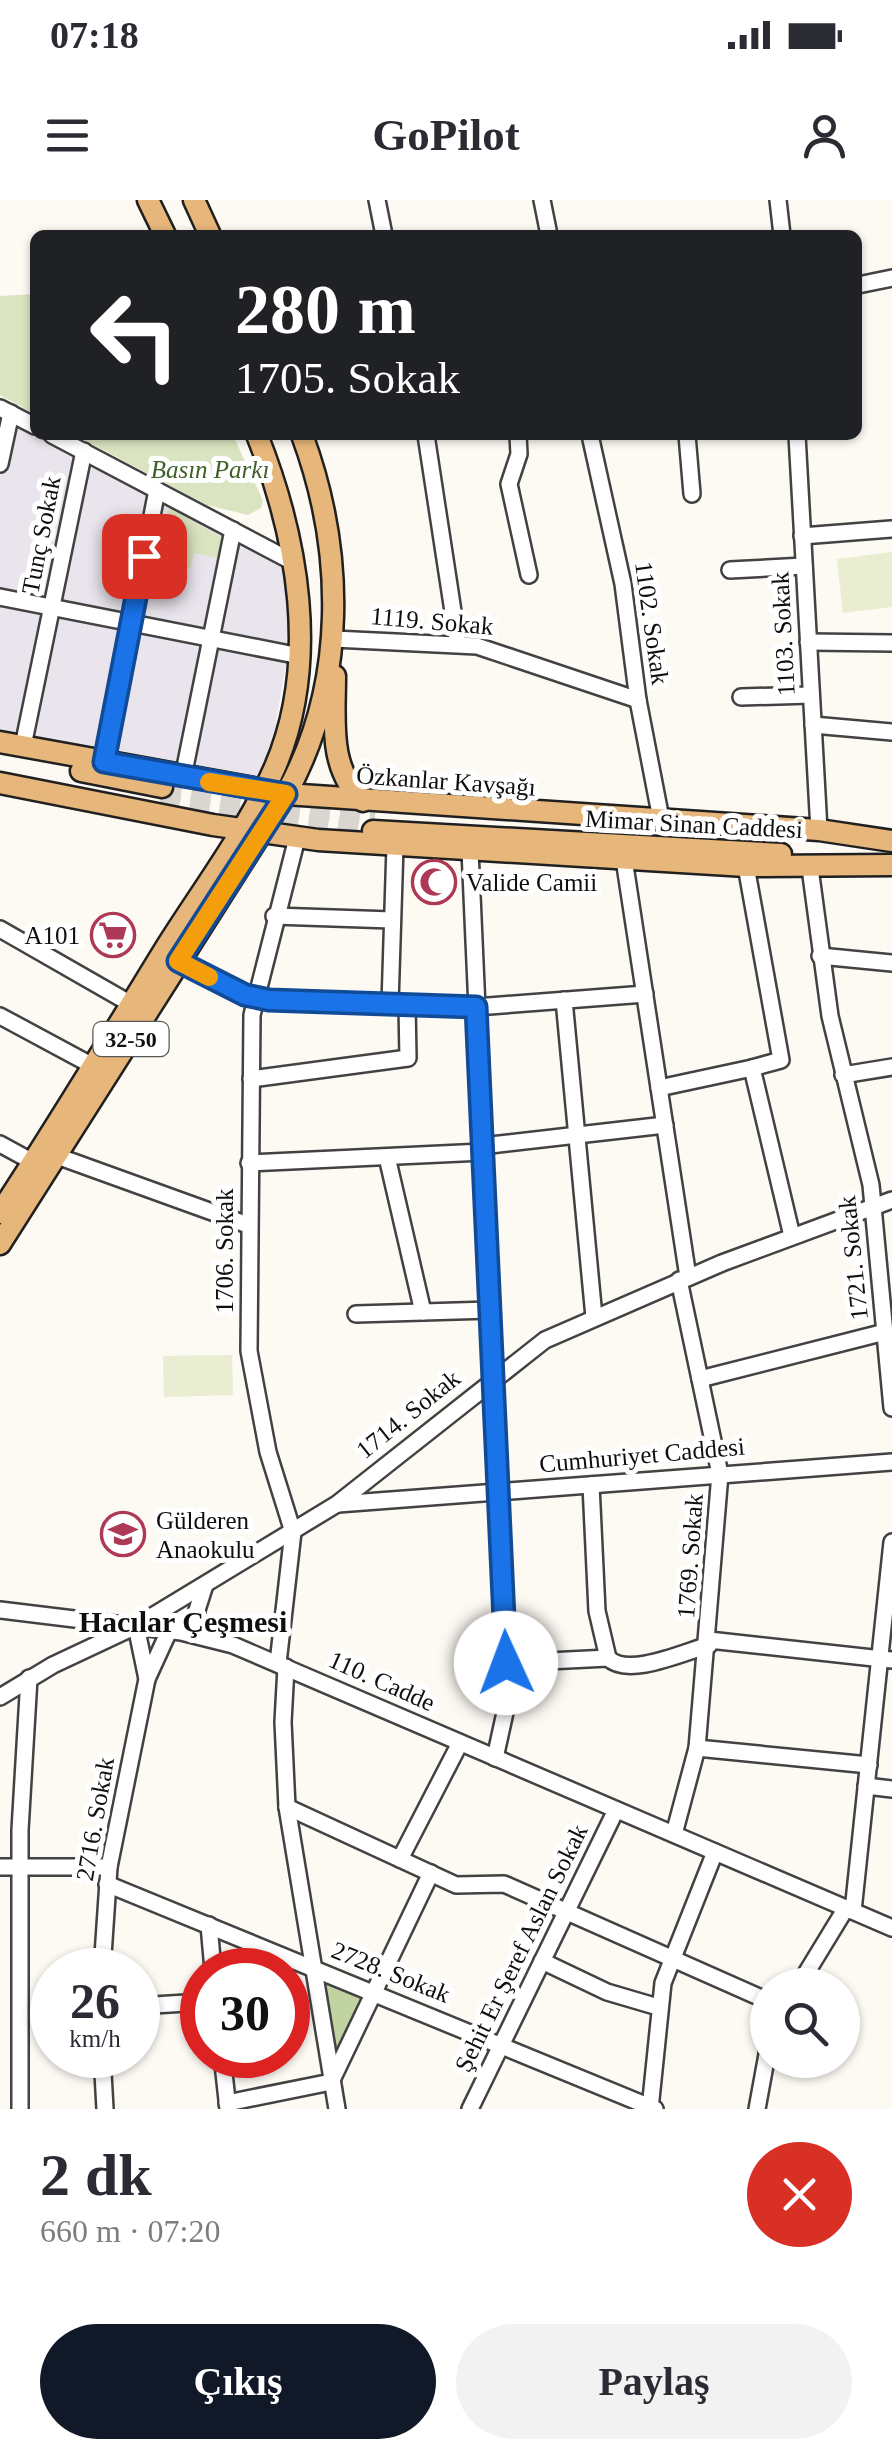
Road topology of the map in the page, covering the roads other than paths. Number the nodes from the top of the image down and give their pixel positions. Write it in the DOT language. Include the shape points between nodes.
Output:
graph roads {
  1 [pos="148,200"];
  2 [pos="194,200"];
  3 [pos="377,200"];
  4 [pos="542,200"];
  5 [pos="778,200"];
  6 [pos="163,230"];
  7 [pos="208,230"];
  8 [pos="383,230"];
  9 [pos="548,230"];
  10 [pos="781,230"];
  11 [pos="892,278"];
  12 [pos="862,284"];
  13 [pos="5,410"];
  14 [pos="30,423"];
  15 [pos="61,440"];
  16 [pos="258,440"];
  17 [pos="303,440"];
  18 [pos="427,440"];
  19 [pos="518,440"];
  20 [pos="591,440"];
  21 [pos="687,440"];
  22 [pos="797,440"];
  23 [pos="84,452"];
  24 [pos="0,464"];
  25 [pos="157,490"];
  26 [pos="692,494"];
  27 [pos="891,528"];
  28 [pos="233,530"];
  29 [pos="802,536"];
  30 [pos="293,562"];
  31 [pos="804,566"];
  32 [pos="730,570"];
  33 [pos="529,575"];
  34 [pos="0,597"];
  35 [pos="52,607"];
  36 [pos="131,622"];
  37 [pos="211,638"];
  38 [pos="334,639"];
  39 [pos="808,642"];
  40 [pos="458,644"];
  41 [pos="892,644"];
  42 [pos="300,656"];
  43 [pos="811,695"];
  44 [pos="741,697"];
  45 [pos="638,700"];
  46 [pos="813,725"];
  47 [pos="892,732"];
  48 [pos="0,742"];
  49 [pos="23,746"];
  50 [pos="0,756"];
  51 [pos="104,762"];
  52 [pos="0,770"];
  53 [pos="183,777"];
  54 [pos="0,783"];
  55 [pos="263,791"];
  56 [pos="286,794"];
  57 [pos="370,816"];
  58 [pos="660,819"];
  59 [pos="819,830"];
  60 [pos="250,831"];
  61 [pos="297,838"];
  62 [pos="892,842"];
  63 [pos="395,846"];
  64 [pos="470,850"];
  65 [pos="624,860"];
  66 [pos="892,863"];
  67 [pos="746,866"];
  68 [pos="810,868"];
  69 [pos="274,916"];
  70 [pos="392,920"];
  71 [pos="0,930"];
  72 [pos="820,956"];
  73 [pos="178,961"];
  74 [pos="892,963"];
  75 [pos="645,994"];
  76 [pos="254,998"];
  77 [pos="564,1000"];
  78 [pos="131,1004"];
  79 [pos="398,1004"];
  80 [pos="476,1007"];
  81 [pos="0,1016"];
  82 [pos="93,1066"];
  83 [pos="752,1068"];
  84 [pos="892,1068"];
  85 [pos="843,1075"];
  86 [pos="251,1079"];
  87 [pos="659,1088"];
  88 [pos="665,1125"];
  89 [pos="576,1136"];
  90 [pos="0,1144"];
  91 [pos="482,1149"];
  92 [pos="57,1156"];
  93 [pos="386,1157"];
  94 [pos="33,1162"];
  95 [pos="250,1163"];
  96 [pos="892,1200"];
  97 [pos="874,1206"];
  98 [pos="0,1212"];
  99 [pos="248,1225"];
  100 [pos="792,1236"];
  101 [pos="0,1244"];
  102 [pos="886,1274"];
  103 [pos="684,1279"];
  104 [pos="490,1310"];
  105 [pos="424,1312"];
  106 [pos="356,1314"];
  107 [pos="594,1317"];
  108 [pos="885,1332"];
  109 [pos="890,1353"];
  110 [pos="494,1376"];
  111 [pos="700,1379"];
  112 [pos="892,1408"];
  113 [pos="892,1462"];
  114 [pos="720,1474"];
  115 [pos="591,1485"];
  116 [pos="500,1492"];
  117 [pos="338,1504"];
  118 [pos="293,1532"];
  119 [pos="892,1545"];
  120 [pos="205,1585"];
  121 [pos="0,1610"];
  122 [pos="136,1626"];
  123 [pos="169,1631"];
  124 [pos="197,1634"];
  125 [pos="709,1642"];
  126 [pos="608,1658"];
  127 [pos="886,1660"];
  128 [pos="506,1663"];
  129 [pos="282,1665"];
  130 [pos="29,1678"];
  131 [pos="148,1679"];
  132 [pos="0,1697"];
  133 [pos="460,1743"];
  134 [pos="697,1748"];
  135 [pos="495,1758"];
  136 [pos="868,1765"];
  137 [pos="866,1786"];
  138 [pos="892,1789"];
  139 [pos="287,1807"];
  140 [pos="616,1810"];
  141 [pos="674,1834"];
  142 [pos="716,1852"];
  143 [pos="400,1859"];
  144 [pos="19,1866"];
  145 [pos="0,1867"];
  146 [pos="431,1873"];
  147 [pos="108,1875"];
  148 [pos="849,1910"];
  149 [pos="567,1911"];
  150 [pos="208,1925"];
  151 [pos="892,1928"];
  152 [pos="20,1933"];
  153 [pos="0,1936"];
  154 [pos="103,1948"];
  155 [pos="211,1948"];
  156 [pos="671,1958"];
  157 [pos="542,1961"];
  158 [pos="314,1967"];
  159 [pos="810,1968"];
  160 [pos="373,1992"];
  161 [pos="750,1994"];
  162 [pos="658,2008"];
  163 [pos="502,2044"];
  164 [pos="103,2078"];
  165 [pos="225,2078"];
  166 [pos="763,2078"];
  167 [pos="331,2082"];
  168 [pos="228,2106"];
  169 [pos="651,2108"];
  170 [pos="20,2109"];
  171 [pos="105,2109"];
  172 [pos="337,2109"];
  173 [pos="470,2109"];
  174 [pos="757,2109"];
  1 -- 6 [label="main road"];
  2 -- 7 [label="main road"];
  3 -- 8 [label="street"];
  4 -- 9 [label="street"];
  5 -- 10 [label="street"];
  11 -- 12 [label="street"];
  13 -- 14 [label="street"];
  13 -- 24 [label="street"];
  15 -- 23 [label="street"];
  16 -- 30 [label="main road, 32-50"];
  17 -- 38 [label="main road, 32-50" via="326,532"];
  18 -- 40 [label="street"];
  19 -- 33 [label="street" via="509,484"];
  20 -- 45 [label="street, 1102. Sokak" via="623,584"];
  21 -- 26 [label="street"];
  22 -- 29 [label="street, 1103. Sokak"];
  23 -- 25 [label="street"];
  23 -- 35 [label="street, Tunç Sokak"];
  25 -- 28 [label="street"];
  25 -- 36 [label="street"];
  27 -- 29 [label="street"];
  28 -- 30 [label="street"];
  28 -- 37 [label="street"];
  29 -- 31 [label="street, 1103. Sokak"];
  30 -- 42 [label="main road, 32-50"];
  31 -- 32 [label="street"];
  31 -- 39 [label="street, 1103. Sokak"];
  34 -- 35 [label="street"];
  35 -- 36 [label="street"];
  35 -- 49 [label="street, Tunç Sokak"];
  36 -- 37 [label="street"];
  36 -- 51 [label="street"];
  37 -- 42 [label="street"];
  37 -- 53 [label="street"];
  38 -- 40 [label="street, 1119. Sokak"];
  38 -- 56 [label="main road, 32-50" via="316,723"];
  38 -- 57 [label="main road" via="338,764"];
  39 -- 41 [label="street"];
  39 -- 43 [label="street, 1103. Sokak"];
  40 -- 45 [label="street, 1119. Sokak" via="509,654"];
  42 -- 55 [label="main road, 32-50" via="285,738"];
  43 -- 44 [label="street"];
  43 -- 46 [label="street, 1103. Sokak"];
  45 -- 58 [label="street, 1102. Sokak"];
  46 -- 47 [label="street"];
  46 -- 59 [label="street, 1103. Sokak"];
  48 -- 49 [label="main road, Özkanlar Kavşağı"];
  49 -- 51 [label="main road, Özkanlar Kavşağı"];
  50 -- 52 [label="main road" via="161,794"];
  51 -- 53 [label="main road, Özkanlar Kavşağı"];
  53 -- 55 [label="main road, Özkanlar Kavşağı"];
  54 -- 60 [label="main road"];
  55 -- 56 [label="main road, Özkanlar Kavşağı"];
  55 -- 60 [label="main road, 32-50"];
  56 -- 57 [label="main road, Özkanlar Kavşağı"];
  56 -- 60 [label="main road, 32-50"];
  57 -- 58 [label="main road, Özkanlar Kavşağı"];
  57 -- 62 [label="main road, Mimar Sinan Caddesi"];
  57 -- 66 [label="main road, Mimar Sinan Caddesi"];
  58 -- 59 [label="main road, Özkanlar Kavşağı"];
  59 -- 62 [label="main road, Özkanlar Kavşağı"];
  60 -- 61 [label="main road"];
  60 -- 73 [label="main road, 32-50"];
  60 -- 78 [label="main road, 32-50"];
  61 -- 63 [label="main road"];
  61 -- 69 [label="street, 1706. Sokak"];
  63 -- 64 [label="main road"];
  63 -- 70 [label="street"];
  64 -- 65 [label="main road"];
  64 -- 80 [label="street"];
  65 -- 67 [label="main road"];
  65 -- 75 [label="street, 1769. Sokak"];
  66 -- 68 [label="main road"];
  67 -- 68 [label="main road"];
  67 -- 83 [label="street" via="780,1060"];
  68 -- 72 [label="street, 1721. Sokak"];
  69 -- 70 [label="street"];
  69 -- 76 [label="street, 1706. Sokak"];
  70 -- 79 [label="street"];
  71 -- 78 [label="street"];
  72 -- 74 [label="street"];
  72 -- 85 [label="street, 1721. Sokak"];
  73 -- 76 [label="street"];
  73 -- 92 [label="main road, 32-50"];
  75 -- 77 [label="street"];
  75 -- 87 [label="street, 1769. Sokak"];
  76 -- 79 [label="street"];
  76 -- 86 [label="street, 1706. Sokak"];
  77 -- 80 [label="street"];
  77 -- 89 [label="street"];
  78 -- 82 [label="main road, 32-50"];
  79 -- 80 [label="street"];
  79 -- 86 [label="street" via="411,1051 406,1060"];
  80 -- 91 [label="street"];
  81 -- 82 [label="street"];
  82 -- 94 [label="main road, 32-50"];
  83 -- 87 [label="street"];
  83 -- 100 [label="street"];
  84 -- 85 [label="street"];
  85 -- 97 [label="street, 1721. Sokak"];
  86 -- 95 [label="street, 1706. Sokak"];
  87 -- 88 [label="street, 1769. Sokak"];
  88 -- 89 [label="street"];
  88 -- 103 [label="street, 1769. Sokak"];
  89 -- 91 [label="street"];
  89 -- 107 [label="street"];
  90 -- 94 [label="street"];
  91 -- 93 [label="street"];
  91 -- 104 [label="street"];
  92 -- 99 [label="street"];
  92 -- 101 [label="main road, 32-50"];
  93 -- 95 [label="street"];
  93 -- 105 [label="street"];
  94 -- 98 [label="main road, 32-50"];
  95 -- 99 [label="street, 1706. Sokak"];
  96 -- 97 [label="street, 1714. Sokak"];
  97 -- 100 [label="street, 1714. Sokak"];
  97 -- 102 [label="street, 1721. Sokak"];
  99 -- 118 [label="street, 1706. Sokak" via="249,1350 268,1452"];
  100 -- 103 [label="street, 1714. Sokak"];
  102 -- 108 [label="street, 1721. Sokak"];
  103 -- 107 [label="street, 1714. Sokak"];
  103 -- 111 [label="street, 1769. Sokak"];
  104 -- 105 [label="street"];
  104 -- 110 [label="street"];
  105 -- 106 [label="street"];
  107 -- 110 [label="street, 1714. Sokak" via="545,1340"];
  108 -- 109 [label="street, 1721. Sokak"];
  108 -- 111 [label="street"];
  109 -- 112 [label="street, 1721. Sokak"];
  110 -- 116 [label="street"];
  110 -- 117 [label="street, 1714. Sokak"];
  111 -- 114 [label="street, 1769. Sokak"];
  113 -- 114 [label="street, Cumhuriyet Caddesi"];
  114 -- 115 [label="street, Cumhuriyet Caddesi"];
  114 -- 125 [label="street, 1769. Sokak"];
  115 -- 116 [label="street, Cumhuriyet Caddesi"];
  115 -- 126 [label="street" via="597,1610"];
  116 -- 117 [label="street, Cumhuriyet Caddesi"];
  116 -- 128 [label="street"];
  117 -- 118 [label="street, 1714. Sokak"];
  118 -- 120 [label="street, 1714. Sokak"];
  118 -- 129 [label="street, 1706. Sokak"];
  119 -- 127 [label="street"];
  120 -- 122 [label="street, 1714. Sokak"];
  120 -- 124 [label="street"];
  121 -- 122 [label="street, 110. Cadde"];
  122 -- 123 [label="street, 110. Cadde"];
  122 -- 130 [label="street, 1714. Sokak"];
  122 -- 131 [label="street, 2716. Sokak"];
  123 -- 124 [label="street, 110. Cadde"];
  123 -- 131 [label="street, 2716. Sokak"];
  124 -- 129 [label="street, 110. Cadde"];
  125 -- 126 [label="street" via="629,1666"];
  125 -- 127 [label="street"];
  125 -- 134 [label="street, 1769. Sokak"];
  126 -- 128 [label="street"];
  127 -- 136 [label="street"];
  128 -- 135 [label="street" via="506,1708"];
  129 -- 133 [label="street, 110. Cadde"];
  129 -- 139 [label="street, 1706. Sokak"];
  130 -- 132 [label="street, 1714. Sokak"];
  130 -- 144 [label="street"];
  131 -- 147 [label="street, 2716. Sokak"];
  133 -- 135 [label="street, 110. Cadde"];
  133 -- 143 [label="street"];
  134 -- 136 [label="street"];
  134 -- 141 [label="street, 1769. Sokak"];
  135 -- 140 [label="street, 110. Cadde"];
  136 -- 137 [label="street"];
  137 -- 138 [label="street"];
  137 -- 148 [label="street"];
  139 -- 143 [label="street"];
  139 -- 158 [label="street, 1706. Sokak"];
  140 -- 141 [label="street, 110. Cadde"];
  140 -- 149 [label="street, Şehit Er Şeref Aslan Sokak"];
  141 -- 142 [label="street, 110. Cadde"];
  142 -- 148 [label="street, 110. Cadde"];
  142 -- 156 [label="street"];
  143 -- 146 [label="street"];
  144 -- 145 [label="street"];
  144 -- 147 [label="street"];
  144 -- 152 [label="street"];
  146 -- 149 [label="street" via="462,1886 501,1883"];
  146 -- 160 [label="street"];
  147 -- 150 [label="street, 2728. Sokak"];
  147 -- 154 [label="street, 2716. Sokak"];
  148 -- 151 [label="street, 110. Cadde"];
  148 -- 159 [label="street"];
  149 -- 156 [label="street"];
  149 -- 157 [label="street, Şehit Er Şeref Aslan Sokak"];
  150 -- 155 [label="street"];
  150 -- 158 [label="street, 2728. Sokak"];
  152 -- 153 [label="street"];
  152 -- 170 [label="street"];
  156 -- 161 [label="street"];
  156 -- 162 [label="street"];
  157 -- 162 [label="street"];
  157 -- 163 [label="street, Şehit Er Şeref Aslan Sokak"];
  158 -- 160 [label="street, 2728. Sokak"];
  158 -- 167 [label="street, 1706. Sokak"];
  160 -- 163 [label="street, 2728. Sokak"];
  160 -- 167 [label="street"];
  162 -- 169 [label="street"];
  163 -- 169 [label="street, 2728. Sokak"];
  163 -- 173 [label="street, Şehit Er Şeref Aslan Sokak"];
  164 -- 171 [label="street"];
  165 -- 168 [label="street"];
  166 -- 174 [label="street"];
  167 -- 168 [label="street"];
  167 -- 172 [label="street, 1706. Sokak"];
}
